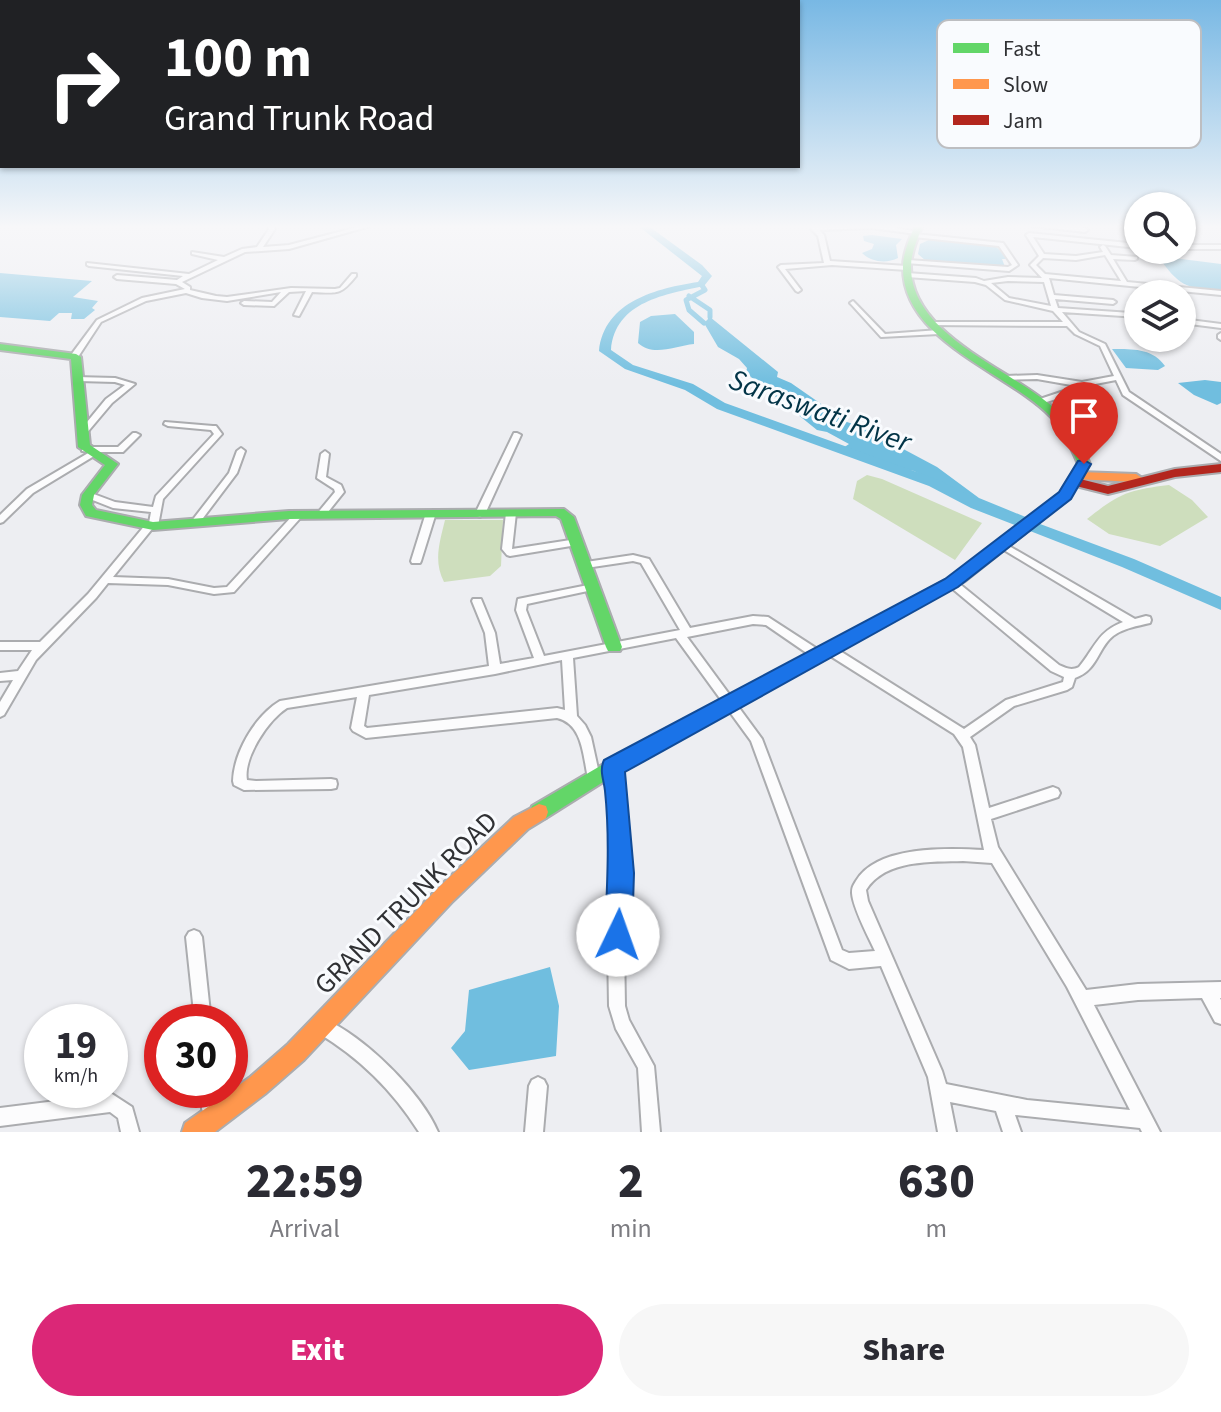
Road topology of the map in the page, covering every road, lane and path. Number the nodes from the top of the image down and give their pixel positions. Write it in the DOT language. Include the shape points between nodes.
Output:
graph roads {
  1 [pos="127,278"];
  2 [pos="186,278"];
  3 [pos="352,278"];
  4 [pos="789,278"];
  5 [pos="910,278"];
  6 [pos="958,278"];
  7 [pos="1046,278"];
  8 [pos="1122,278"];
  9 [pos="178,282"];
  10 [pos="1124,282"];
  11 [pos="985,283"];
  12 [pos="287,290"];
  13 [pos="310,290"];
  14 [pos="798,290"];
  15 [pos="186,291"];
  16 [pos="1196,292"];
  17 [pos="1221,294"];
  18 [pos="1052,297"];
  19 [pos="1113,302"];
  20 [pos="853,303"];
  21 [pos="228,306"];
  22 [pos="1055,309"];
  23 [pos="1124,314"];
  24 [pos="297,315"];
  25 [pos="1196,323"];
  26 [pos="1069,324"];
  27 [pos="1221,326"];
  28 [pos="935,328"];
  29 [pos="0,347"];
  30 [pos="75,355"];
  31 [pos="1119,377"];
  32 [pos="1006,378"];
  33 [pos="79,379"];
  34 [pos="1082,384"];
  35 [pos="1040,402"];
  36 [pos="168,424"];
  37 [pos="82,433"];
  38 [pos="136,435"];
  39 [pos="517,435"];
  40 [pos="241,451"];
  41 [pos="88,452"];
  42 [pos="325,454"];
  43 [pos="1082,456"];
  44 [pos="1221,458"];
  45 [pos="1221,468"];
  46 [pos="1077,479"];
  47 [pos="1113,484"];
  48 [pos="88,495"];
  49 [pos="1065,495"];
  50 [pos="156,510"];
  51 [pos="511,513"];
  52 [pos="480,514"];
  53 [pos="298,515"];
  54 [pos="321,515"];
  55 [pos="430,516"];
  56 [pos="0,520"];
  57 [pos="194,524"];
  58 [pos="151,526"];
  59 [pos="577,542"];
  60 [pos="1007,542"];
  61 [pos="416,561"];
  62 [pos="586,565"];
  63 [pos="107,580"];
  64 [pos="952,583"];
  65 [pos="593,587"];
  66 [pos="477,601"];
  67 [pos="1146,620"];
  68 [pos="1133,623"];
  69 [pos="683,633"];
  70 [pos="0,646"];
  71 [pos="41,646"];
  72 [pos="614,647"];
  73 [pos="823,652"];
  74 [pos="567,656"];
  75 [pos="541,661"];
  76 [pos="495,670"];
  77 [pos="1070,673"];
  78 [pos="20,675"];
  79 [pos="0,677"];
  80 [pos="364,692"];
  81 [pos="729,704"];
  82 [pos="0,712"];
  83 [pos="571,716"];
  84 [pos="963,736"];
  85 [pos="613,767"];
  86 [pos="594,778"];
  87 [pos="331,784"];
  88 [pos="1053,793"];
  89 [pos="983,816"];
  90 [pos="997,857"];
  91 [pos="194,937"];
  92 [pos="885,958"];
  93 [pos="1214,990"];
  94 [pos="1082,999"];
  95 [pos="201,1004"];
  96 [pos="1221,1016"];
  97 [pos="322,1026"];
  98 [pos="538,1086"];
  99 [pos="941,1092"];
  100 [pos="1002,1105"];
  101 [pos="211,1108"];
  102 [pos="0,1117"];
  103 [pos="212,1119"];
  104 [pos="1147,1126"];
  105 [pos="130,1132"];
  106 [pos="194,1132"];
  107 [pos="429,1132"];
  108 [pos="534,1132"];
  109 [pos="651,1132"];
  110 [pos="947,1132"];
  111 [pos="1012,1132"];
  1 -- 9 [label="street"];
  2 -- 9 [label="street"];
  3 -- 13 [label="street" via="341,290"];
  4 -- 14 [label="street"];
  5 -- 28 [label="main road" via="918,304"];
  6 -- 11 [label="street"];
  7 -- 10 [label="street"];
  7 -- 11 [label="street"];
  7 -- 18 [label="street"];
  8 -- 10 [label="street"];
  9 -- 15 [label="street"];
  11 -- 22 [label="street" via="1003,298"];
  12 -- 13 [label="street"];
  12 -- 15 [label="street" via="234,301"];
  12 -- 21 [label="street" via="274,304"];
  13 -- 24 [label="street"];
  15 -- 30 [label="street" via="144,299 99,321"];
  16 -- 17 [label="street"];
  18 -- 19 [label="street"];
  18 -- 22 [label="street"];
  20 -- 28 [label="street" via="881,336"];
  22 -- 23 [label="street"];
  22 -- 26 [label="street"];
  25 -- 27 [label="street"];
  26 -- 28 [label="street"];
  26 -- 31 [label="street" via="1103,345"];
  28 -- 32 [label="main road"];
  29 -- 30 [label="main road"];
  30 -- 33 [label="main road"];
  31 -- 34 [label="street"];
  31 -- 44 [label="street" via="1126,393"];
  32 -- 34 [label="street"];
  32 -- 35 [label="main road"];
  33 -- 37 [label="main road"];
  33 -- 37 [label="street" via="131,384"];
  34 -- 35 [label="street"];
  35 -- 43 [label="main road" via="1066,424"];
  36 -- 50 [label="street" via="213,428 218,434 162,494"];
  37 -- 41 [label="main road"];
  38 -- 41 [label="street" via="120,450"];
  39 -- 52 [label="street"];
  40 -- 57 [label="street" via="233,473"];
  41 -- 48 [label="main road" via="112,464"];
  41 -- 56 [label="street" via="30,491"];
  42 -- 54 [label="street" via="321,476 340,492"];
  43 -- 46 [label="main road"];
  43 -- 47 [label="main road"];
  45 -- 47 [label="main road"];
  46 -- 47 [label="main road"];
  46 -- 49 [label="main road, GRAND TRUNK ROAD"];
  47 -- 49 [label="main road"];
  48 -- 50 [label="street" via="113,505"];
  48 -- 58 [label="main road" via="91,513"];
  49 -- 60 [label="main road, GRAND TRUNK ROAD"];
  50 -- 58 [label="street"];
  51 -- 52 [label="main road"];
  51 -- 59 [label="main road" via="564,514"];
  51 -- 59 [label="street" via="510,553"];
  52 -- 55 [label="main road"];
  53 -- 54 [label="main road"];
  53 -- 57 [label="main road"];
  53 -- 63 [label="street" via="230,590"];
  54 -- 55 [label="main road"];
  55 -- 61 [label="street"];
  57 -- 58 [label="main road"];
  58 -- 63 [label="street"];
  59 -- 62 [label="main road"];
  60 -- 64 [label="main road, GRAND TRUNK ROAD"];
  60 -- 68 [label="street"];
  62 -- 65 [label="main road"];
  62 -- 69 [label="street" via="645,561"];
  63 -- 71 [label="street"];
  64 -- 73 [label="main road, GRAND TRUNK ROAD"];
  64 -- 77 [label="street" via="1055,668"];
  65 -- 72 [label="main road"];
  65 -- 75 [label="street" via="522,602"];
  66 -- 76 [label="street" via="490,633"];
  67 -- 68 [label="street"];
  68 -- 77 [label="street" via="1109,633 1091,663"];
  69 -- 72 [label="street"];
  69 -- 73 [label="street" via="768,621"];
  69 -- 81 [label="street"];
  70 -- 71 [label="street"];
  71 -- 78 [label="street"];
  72 -- 74 [label="street"];
  73 -- 81 [label="main road, GRAND TRUNK ROAD"];
  73 -- 84 [label="street"];
  74 -- 75 [label="street"];
  74 -- 83 [label="street"];
  75 -- 76 [label="street"];
  76 -- 80 [label="street"];
  77 -- 84 [label="street" via="1063,687 1010,703"];
  78 -- 79 [label="street"];
  78 -- 82 [label="street"];
  80 -- 83 [label="street" via="357,728 366,733 557,713"];
  80 -- 87 [label="street" via="276,708 265,719 238,775 244,785"];
  81 -- 85 [label="main road, GRAND TRUNK ROAD"];
  81 -- 92 [label="street" via="756,739 836,955 849,961"];
  83 -- 86 [label="street" via="581,725"];
  84 -- 89 [label="street" via="973,755"];
  85 -- 86 [label="main road, GRAND TRUNK ROAD"];
  85 -- 109 [label="street" via="621,873 617,1006 646,1066"];
  86 -- 97 [label="main road, GRAND TRUNK ROAD" via="531,816 490,850"];
  88 -- 89 [label="street"];
  89 -- 90 [label="street"];
  90 -- 92 [label="street" via="936,854 869,873 859,893"];
  90 -- 94 [label="street"];
  91 -- 95 [label="street"];
  92 -- 99 [label="street"];
  93 -- 94 [label="street"];
  93 -- 96 [label="street"];
  94 -- 104 [label="street"];
  97 -- 103 [label="main road, GRAND TRUNK ROAD"];
  97 -- 107 [label="street" via="390,1078"];
  98 -- 108 [label="street"];
  99 -- 100 [label="street"];
  99 -- 110 [label="street"];
  100 -- 104 [label="street"];
  100 -- 111 [label="street"];
  101 -- 103 [label="street"];
  102 -- 105 [label="street" via="112,1103 126,1113"];
  103 -- 106 [label="main road, GRAND TRUNK ROAD"];
}
